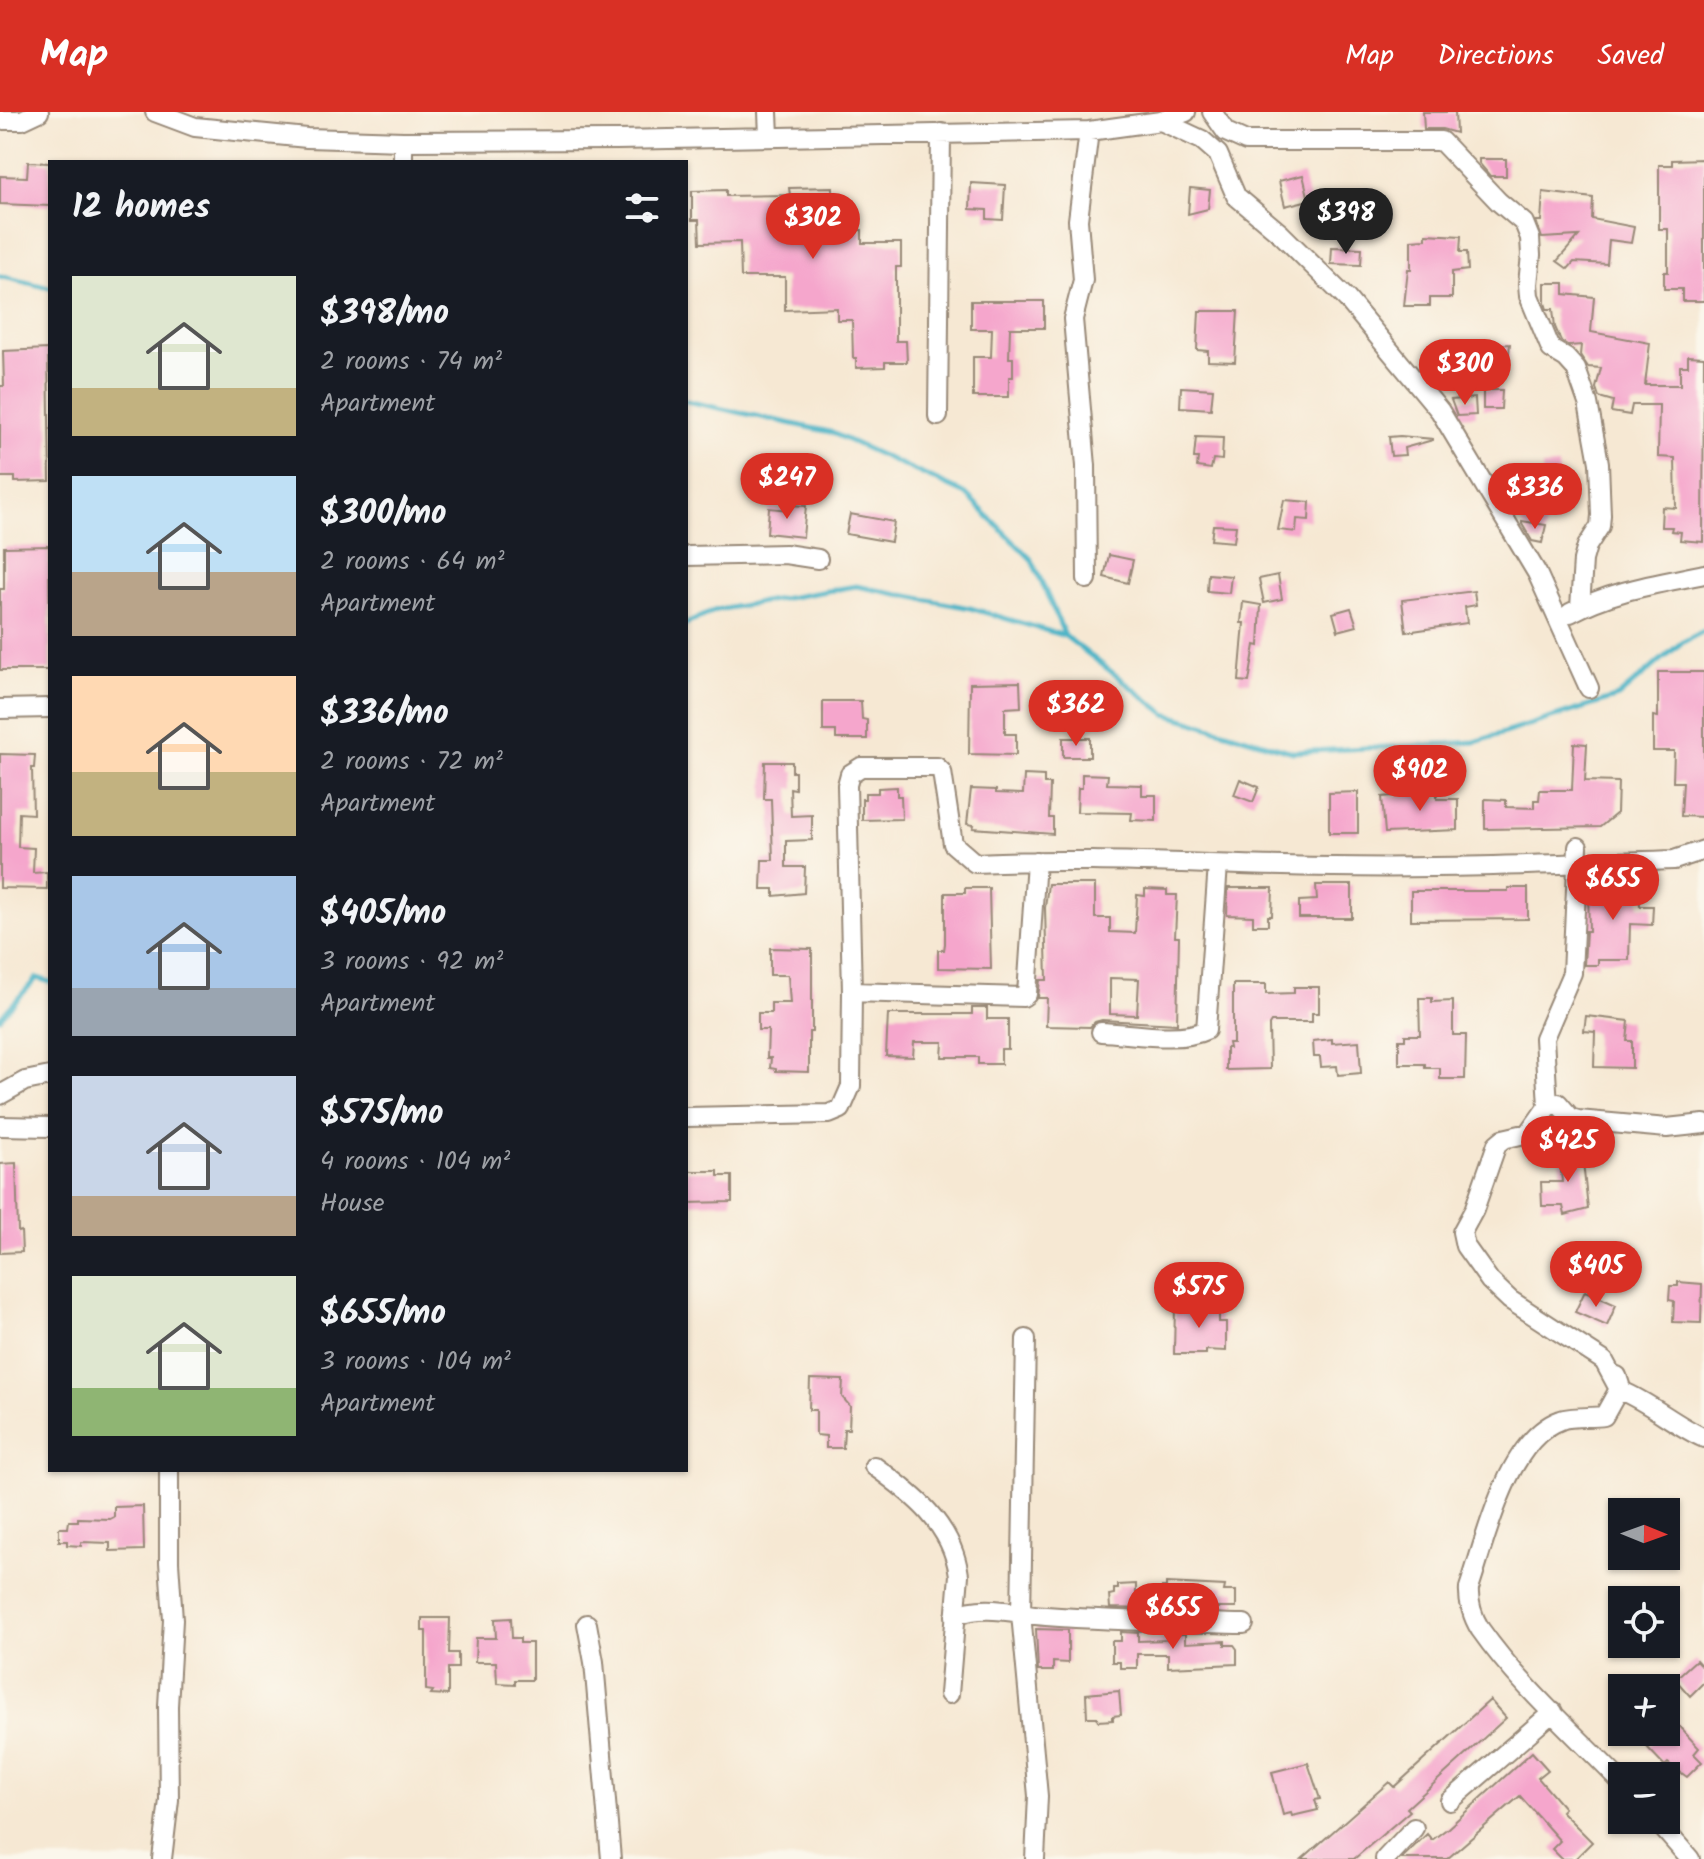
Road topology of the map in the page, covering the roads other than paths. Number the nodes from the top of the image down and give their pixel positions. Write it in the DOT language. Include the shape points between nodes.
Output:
graph roads {
  1 [pos="39,112"];
  2 [pos="155,112"];
  3 [pos="768,112"];
  4 [pos="1186,112"];
  5 [pos="1212,112"];
  6 [pos="0,120"];
  7 [pos="1161,121"];
  8 [pos="1089,131"];
  9 [pos="941,133"];
  10 [pos="769,136"];
  11 [pos="403,141"];
  12 [pos="403,160"];
  13 [pos="938,416"];
  14 [pos="688,556"];
  15 [pos="818,559"];
  16 [pos="1704,574"];
  17 [pos="1087,579"];
  18 [pos="1580,608"];
  19 [pos="1557,620"];
  20 [pos="1589,688"];
  21 [pos="48,708"];
  22 [pos="0,709"];
  23 [pos="1704,850"];
  24 [pos="1578,855"];
  25 [pos="1036,861"];
  26 [pos="1218,865"];
  27 [pos="852,992"];
  28 [pos="1101,1032"];
  29 [pos="48,1074"];
  30 [pos="0,1095"];
  31 [pos="1548,1106"];
  32 [pos="688,1117"];
  33 [pos="1704,1124"];
  34 [pos="0,1126"];
  35 [pos="48,1127"];
  36 [pos="1490,1281"];
  37 [pos="1026,1339"];
  38 [pos="1704,1438"];
  39 [pos="874,1466"];
  40 [pos="169,1472"];
  41 [pos="1021,1614"];
  42 [pos="955,1616"];
  43 [pos="587,1624"];
  44 [pos="1244,1624"];
  45 [pos="949,1694"];
  46 [pos="1553,1712"];
  47 [pos="1608,1769"];
  48 [pos="1450,1801"];
  49 [pos="1414,1828"];
  50 [pos="1668,1834"];
  51 [pos="162,1859"];
  52 [pos="611,1859"];
  53 [pos="1035,1859"];
  54 [pos="1385,1859"];
  55 [pos="1690,1859"];
  1 -- 6 [label="street" via="22,120"];
  2 -- 11 [label="street" via="195,127"];
  3 -- 10 [label="street"];
  4 -- 7 [label="street"];
  5 -- 18 [label="street" via="1226,132 1246,141 1441,141 1524,223 1530,238 1529,296 1551,349 1576,369 1599,463 1601,520 1583,560"];
  7 -- 8 [label="street"];
  7 -- 19 [label="street" via="1202,140 1218,154 1236,196 1347,299 1440,411 1537,573"];
  8 -- 9 [label="street"];
  8 -- 17 [label="street" via="1078,220 1083,280 1073,319 1086,466"];
  9 -- 10 [label="street"];
  9 -- 13 [label="street"];
  10 -- 11 [label="street"];
  11 -- 12 [label="street"];
  14 -- 15 [label="street" via="785,554"];
  16 -- 18 [label="street" via="1639,586"];
  18 -- 19 [label="street"];
  19 -- 20 [label="street"];
  21 -- 22 [label="street"];
  23 -- 24 [label="street" via="1674,860"];
  24 -- 26 [label="street" via="1407,868"];
  24 -- 31 [label="street" via="1572,973 1544,1038"];
  25 -- 26 [label="street"];
  25 -- 27 [label="street" via="1023,997"];
  25 -- 27 [label="street" via="975,863 953,844 937,767 861,767 850,774"];
  26 -- 28 [label="street" via="1206,1030 1157,1036"];
  27 -- 32 [label="street" via="851,1086 841,1109 829,1114"];
  29 -- 30 [label="street"];
  31 -- 33 [label="street" via="1558,1103 1578,1120 1667,1128"];
  31 -- 36 [label="street" via="1529,1133 1497,1144 1462,1232 1465,1246"];
  34 -- 35 [label="street"];
  36 -- 38 [label="street" via="1505,1283 1609,1362 1622,1391"];
  36 -- 46 [label="street" via="1510,1300 1604,1361 1619,1389 1604,1416 1562,1419 1533,1437 1514,1463 1469,1588 1479,1627"];
  37 -- 41 [label="street"];
  39 -- 42 [label="street" via="914,1495 950,1542 959,1575"];
  40 -- 51 [label="street" via="173,1620 169,1800"];
  41 -- 42 [label="street" via="972,1610"];
  41 -- 44 [label="street"];
  41 -- 53 [label="street" via="1038,1796"];
  42 -- 45 [label="street"];
  43 -- 52 [label="street"];
  46 -- 47 [label="street"];
  46 -- 48 [label="street"];
  49 -- 54 [label="street"];
  50 -- 55 [label="street"];
}
